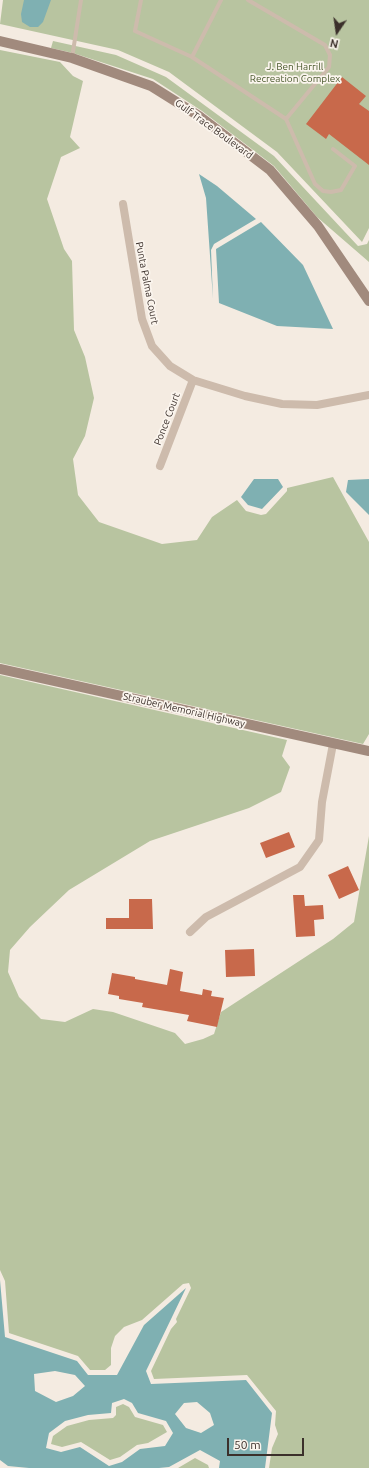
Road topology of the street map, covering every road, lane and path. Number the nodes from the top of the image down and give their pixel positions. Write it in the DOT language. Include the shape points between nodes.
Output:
graph roads {
  1 [pos="81,0"];
  2 [pos="141,0"];
  3 [pos="221,0"];
  4 [pos="248,0"];
  5 [pos="0,41"];
  6 [pos="192,57"];
  7 [pos="72,58"];
  8 [pos="286,119"];
  9 [pos="333,149"];
  10 [pos="123,204"];
  11 [pos="369,301"];
  12 [pos="193,380"];
  13 [pos="369,395"];
  14 [pos="160,466"];
  15 [pos="0,669"];
  16 [pos="334,744"];
  17 [pos="369,751"];
  18 [pos="190,932"];
  1 -- 7 [label="lane"];
  2 -- 6 [label="lane" via="134,31"];
  3 -- 6 [label="lane"];
  4 -- 8 [label="lane" via="325,45 330,55 329,66"];
  5 -- 7 [label="street, Gulf Trace Boulevard"];
  6 -- 8 [label="lane"];
  7 -- 11 [label="street, Gulf Trace Boulevard" via="151,86 198,116 270,170 318,226"];
  8 -- 9 [label="lane" via="315,184 331,192 341,190 355,166"];
  10 -- 12 [label="street, Punta Palma Court" via="142,320 152,346 170,366"];
  12 -- 13 [label="street, Punta Palma Court" via="282,404 317,405"];
  12 -- 14 [label="street, Ponce Court"];
  15 -- 16 [label="street, Strauber Memorial Highway"];
  16 -- 17 [label="street, Strauber Memorial Highway"];
  16 -- 18 [label="street" via="322,802 319,840 300,867 206,917"];
}
